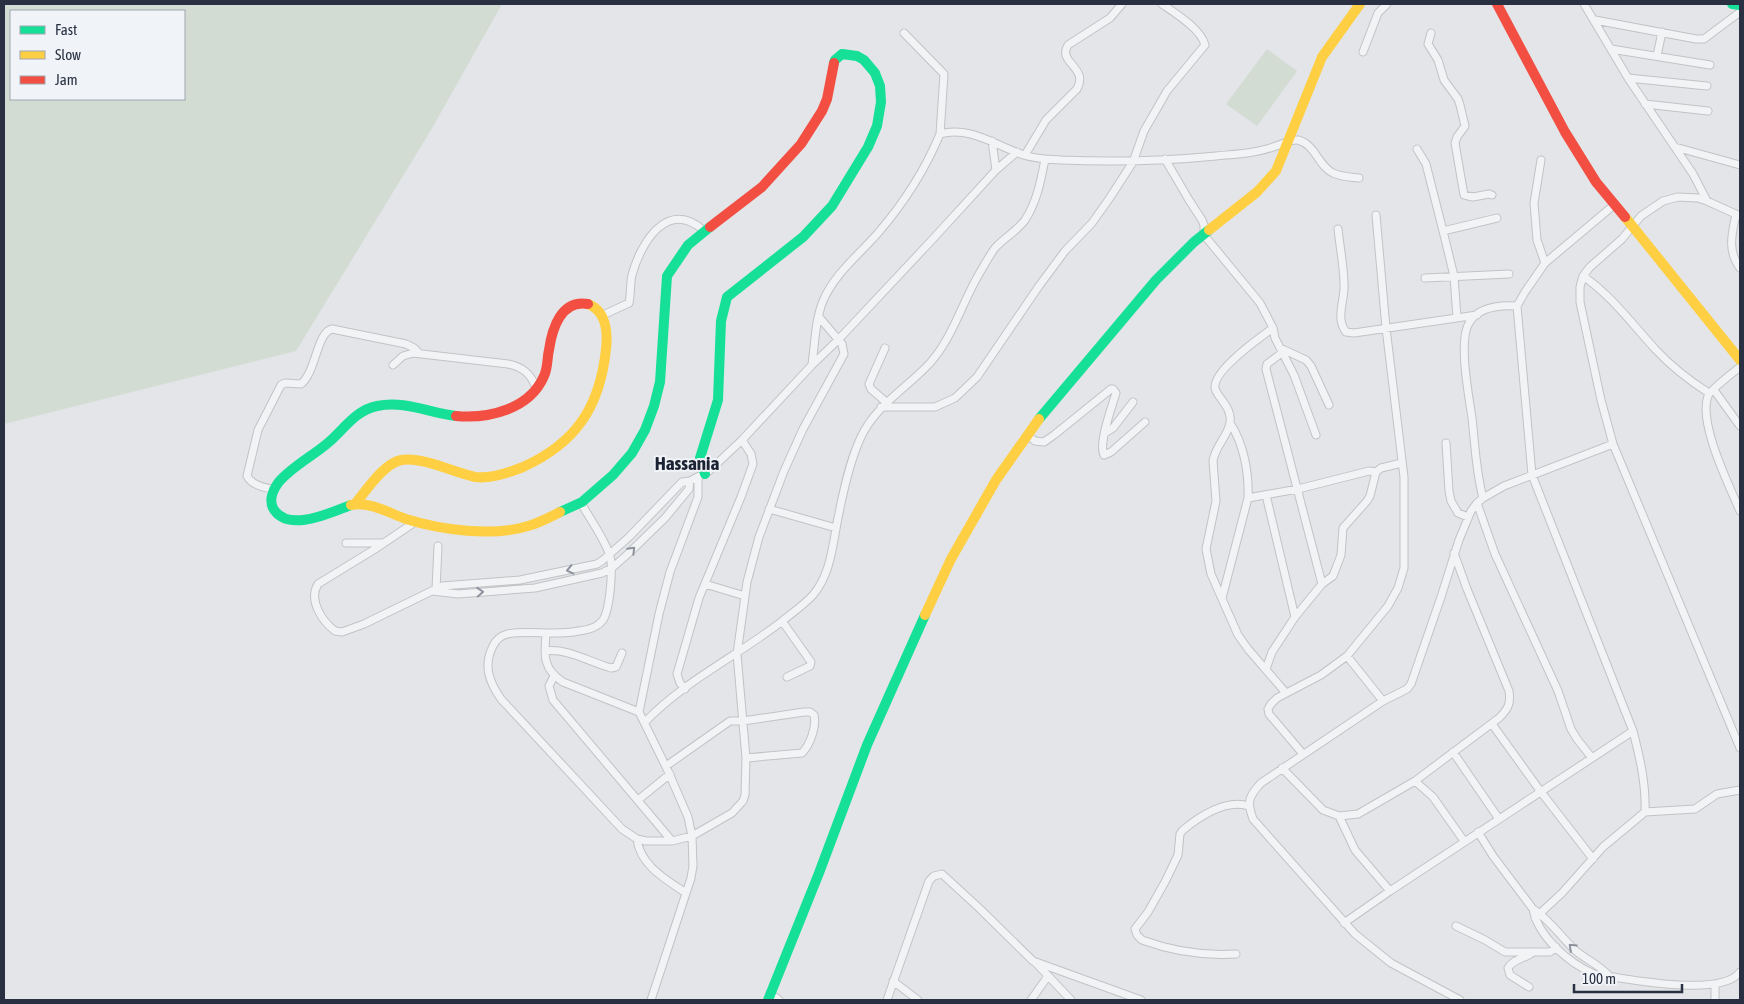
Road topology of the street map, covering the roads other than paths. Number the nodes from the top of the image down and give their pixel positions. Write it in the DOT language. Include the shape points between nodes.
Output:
graph roads {
  1 [pos="1122,4"];
  2 [pos="1162,4"];
  3 [pos="1360,4"];
  4 [pos="1387,4"];
  5 [pos="1497,4"];
  6 [pos="1584,4"];
  7 [pos="1732,4"];
  8 [pos="1740,5"];
  9 [pos="1740,12"];
  10 [pos="1595,20"];
  11 [pos="1662,32"];
  12 [pos="904,33"];
  13 [pos="1431,33"];
  14 [pos="1611,49"];
  15 [pos="1363,52"];
  16 [pos="1657,56"];
  17 [pos="1710,66"];
  18 [pos="1628,78"];
  19 [pos="1707,86"];
  20 [pos="1645,104"];
  21 [pos="1708,111"];
  22 [pos="940,134"];
  23 [pos="992,141"];
  24 [pos="1289,141"];
  25 [pos="1675,148"];
  26 [pos="1417,149"];
  27 [pos="1018,152"];
  28 [pos="1026,155"];
  29 [pos="1045,159"];
  30 [pos="1161,159"];
  31 [pos="1541,160"];
  32 [pos="1133,162"];
  33 [pos="1740,165"];
  34 [pos="996,170"];
  35 [pos="1359,178"];
  36 [pos="1492,196"];
  37 [pos="1707,201"];
  38 [pos="1614,205"];
  39 [pos="1376,215"];
  40 [pos="1738,215"];
  41 [pos="1497,218"];
  42 [pos="1632,227"];
  43 [pos="1338,230"];
  44 [pos="704,231"];
  45 [pos="1443,231"];
  46 [pos="1204,235"];
  47 [pos="1545,263"];
  48 [pos="1740,268"];
  49 [pos="1509,274"];
  50 [pos="1454,276"];
  51 [pos="1583,276"];
  52 [pos="1425,278"];
  53 [pos="1517,306"];
  54 [pos="1477,315"];
  55 [pos="602,316"];
  56 [pos="819,317"];
  57 [pos="1457,318"];
  58 [pos="1273,328"];
  59 [pos="1386,328"];
  60 [pos="839,339"];
  61 [pos="885,348"];
  62 [pos="1281,350"];
  63 [pos="419,353"];
  64 [pos="1740,360"];
  65 [pos="393,365"];
  66 [pos="812,365"];
  67 [pos="1740,367"];
  68 [pos="536,388"];
  69 [pos="1712,391"];
  70 [pos="1133,402"];
  71 [pos="884,404"];
  72 [pos="1329,406"];
  73 [pos="1145,422"];
  74 [pos="1230,423"];
  75 [pos="1740,426"];
  76 [pos="1105,433"];
  77 [pos="1027,434"];
  78 [pos="1316,435"];
  79 [pos="742,440"];
  80 [pos="1446,443"];
  81 [pos="1613,444"];
  82 [pos="1402,463"];
  83 [pos="1376,472"];
  84 [pos="1532,475"];
  85 [pos="702,476"];
  86 [pos="690,481"];
  87 [pos="274,489"];
  88 [pos="1298,489"];
  89 [pos="1266,495"];
  90 [pos="1248,498"];
  91 [pos="1480,500"];
  92 [pos="581,503"];
  93 [pos="355,504"];
  94 [pos="769,509"];
  95 [pos="1740,511"];
  96 [pos="1468,516"];
  97 [pos="415,522"];
  98 [pos="836,528"];
  99 [pos="346,543"];
  100 [pos="383,543"];
  101 [pos="438,546"];
  102 [pos="1454,553"];
  103 [pos="610,554"];
  104 [pos="612,568"];
  105 [pos="547,575"];
  106 [pos="500,581"];
  107 [pos="705,584"];
  108 [pos="1322,584"];
  109 [pos="548,585"];
  110 [pos="434,590"];
  111 [pos="501,591"];
  112 [pos="745,596"];
  113 [pos="1222,598"];
  114 [pos="1295,617"];
  115 [pos="782,621"];
  116 [pos="546,634"];
  117 [pos="544,651"];
  118 [pos="622,652"];
  119 [pos="737,654"];
  120 [pos="1347,656"];
  121 [pos="1266,669"];
  122 [pos="554,676"];
  123 [pos="787,677"];
  124 [pos="685,689"];
  125 [pos="1286,692"];
  126 [pos="1383,701"];
  127 [pos="639,712"];
  128 [pos="743,721"];
  129 [pos="645,722"];
  130 [pos="1492,724"];
  131 [pos="1633,731"];
  132 [pos="1740,748"];
  133 [pos="1453,752"];
  134 [pos="1303,754"];
  135 [pos="746,758"];
  136 [pos="1592,758"];
  137 [pos="666,766"];
  138 [pos="1282,768"];
  139 [pos="670,774"];
  140 [pos="1415,781"];
  141 [pos="1740,790"];
  142 [pos="1541,792"];
  143 [pos="638,800"];
  144 [pos="1248,806"];
  145 [pos="1645,812"];
  146 [pos="1339,816"];
  147 [pos="1499,819"];
  148 [pos="1478,832"];
  149 [pos="692,836"];
  150 [pos="637,839"];
  151 [pos="672,841"];
  152 [pos="1464,841"];
  153 [pos="1593,859"];
  154 [pos="1390,891"];
  155 [pos="686,893"];
  156 [pos="1538,916"];
  157 [pos="1344,923"];
  158 [pos="1456,926"];
  159 [pos="1556,948"];
  160 [pos="1533,952"];
  161 [pos="1236,954"];
  162 [pos="1033,961"];
  163 [pos="1740,972"];
  164 [pos="1048,976"];
  165 [pos="1610,977"];
  166 [pos="893,981"];
  167 [pos="1715,984"];
  168 [pos="1529,987"];
  169 [pos="772,998"];
  170 [pos="651,1000"];
  171 [pos="887,1000"];
  172 [pos="918,1000"];
  173 [pos="1030,1000"];
  174 [pos="1071,1000"];
  175 [pos="1141,1000"];
  176 [pos="1460,1000"];
  177 [pos="1715,1000"];
  1 -- 28 [label="street" via="1110,18 1064,50 1079,74 1080,82 1046,120"];
  2 -- 32 [label="street" via="1184,19 1205,44 1167,91 1144,132"];
  3 -- 24 [label="street" via="1322,57"];
  4 -- 15 [label="street" via="1378,13"];
  5 -- 38 [label="street" via="1564,132"];
  6 -- 10 [label="street"];
  7 -- 8 [label="street"];
  9 -- 11 [label="street" via="1704,39"];
  10 -- 11 [label="street"];
  10 -- 14 [label="street"];
  11 -- 16 [label="street"];
  12 -- 22 [label="street" via="944,74"];
  13 -- 36 [label="street" via="1428,44 1438,60 1444,80 1458,99 1465,124 1455,143 1464,195"];
  14 -- 16 [label="street"];
  14 -- 18 [label="street"];
  16 -- 17 [label="street"];
  18 -- 19 [label="street"];
  18 -- 20 [label="street"];
  20 -- 21 [label="street"];
  20 -- 25 [label="street"];
  22 -- 23 [label="street" via="955,132"];
  22 -- 56 [label="street" via="901,206 833,282"];
  23 -- 27 [label="street"];
  23 -- 34 [label="street"];
  24 -- 30 [label="street" via="1262,150"];
  24 -- 35 [label="street" via="1303,142 1333,173"];
  24 -- 46 [label="street" via="1268,181"];
  25 -- 33 [label="street"];
  25 -- 37 [label="street"];
  26 -- 45 [label="street" via="1426,164"];
  27 -- 28 [label="street"];
  27 -- 34 [label="street"];
  28 -- 29 [label="street"];
  29 -- 32 [label="street"];
  29 -- 71 [label="street" via="1039,189 1025,221 995,249 941,349 918,375"];
  30 -- 32 [label="street"];
  30 -- 46 [label="street" via="1202,220"];
  31 -- 47 [label="street" via="1534,203 1538,240"];
  32 -- 71 [label="street" via="1092,223 1065,251 965,390 935,408"];
  34 -- 60 [label="street"];
  37 -- 40 [label="street"];
  37 -- 42 [label="street" via="1678,197 1663,201 1641,216"];
  38 -- 42 [label="street"];
  38 -- 47 [label="street"];
  39 -- 59 [label="street"];
  40 -- 48 [label="street" via="1731,248"];
  41 -- 45 [label="street"];
  42 -- 51 [label="street"];
  42 -- 64 [label="street"];
  43 -- 59 [label="street" via="1345,286 1341,310 1343,328 1349,333"];
  44 -- 55 [label="street" via="680,218 658,229 643,246 635,266 629,303"];
  44 -- 85 [label="street" via="762,186 801,144 822,111 838,56 857,56 871,67 880,86 877,126 852,175 832,206 803,237 727,297 723,308 718,400 700,458"];
  44 -- 92 [label="street" via="684,248 667,276 662,368 655,407 647,428 614,474"];
  45 -- 50 [label="street"];
  46 -- 58 [label="street" via="1260,303"];
  46 -- 77 [label="street" via="1156,280"];
  47 -- 53 [label="street"];
  49 -- 50 [label="street"];
  50 -- 52 [label="street"];
  50 -- 57 [label="street"];
  51 -- 69 [label="street" via="1614,303 1664,358 1691,381"];
  51 -- 81 [label="street" via="1580,302"];
  53 -- 54 [label="street" via="1493,307"];
  53 -- 84 [label="street"];
  54 -- 57 [label="street"];
  54 -- 91 [label="street" via="1468,324 1464,354"];
  55 -- 68 [label="street" via="588,304 574,303 564,310 549,345 547,370"];
  55 -- 93 [label="street" via="607,335 598,385 575,433 560,447 509,472 478,477 428,464 399,461 380,475"];
  56 -- 60 [label="street"];
  56 -- 66 [label="street"];
  57 -- 59 [label="street"];
  58 -- 62 [label="street"];
  58 -- 74 [label="street" via="1236,357 1221,372 1214,387 1230,414"];
  59 -- 82 [label="street"];
  60 -- 66 [label="street"];
  60 -- 94 [label="street" via="844,348 843,356 803,430"];
  61 -- 71 [label="street" via="869,384"];
  62 -- 72 [label="street" via="1306,360"];
  62 -- 78 [label="street" via="1294,375"];
  62 -- 88 [label="street" via="1266,369"];
  63 -- 65 [label="street" via="408,353"];
  63 -- 68 [label="street" via="517,366 529,374"];
  63 -- 87 [label="street" via="406,344 332,330 325,332 308,378 301,384 285,383 280,386 258,430 248,477 259,486"];
  66 -- 79 [label="street"];
  67 -- 69 [label="street"];
  68 -- 87 [label="street" via="524,401 492,414 456,416 403,404 370,408"];
  69 -- 75 [label="street"];
  69 -- 95 [label="street" via="1707,406 1709,430"];
  70 -- 76 [label="street" via="1113,428"];
  71 -- 98 [label="street" via="861,438 850,468"];
  73 -- 76 [label="street" via="1106,455 1102,451"];
  74 -- 90 [label="street" via="1242,447"];
  74 -- 113 [label="street" via="1214,454 1216,501 1206,549 1211,574"];
  76 -- 77 [label="street" via="1116,393 1112,388 1047,440 1035,441"];
  77 -- 169 [label="street" via="996,480 951,559 914,638 867,745"];
  79 -- 85 [label="street"];
  79 -- 107 [label="street" via="753,464"];
  80 -- 96 [label="street" via="1451,501 1458,513"];
  81 -- 84 [label="street"];
  81 -- 132 [label="street"];
  82 -- 83 [label="street"];
  82 -- 120 [label="street" via="1402,580 1388,606"];
  83 -- 88 [label="street"];
  83 -- 108 [label="street" via="1367,502 1343,528 1341,555 1334,574"];
  84 -- 91 [label="street"];
  84 -- 131 [label="street"];
  85 -- 86 [label="street"];
  85 -- 127 [label="street" via="698,497 670,572"];
  86 -- 103 [label="street" via="682,482"];
  104 -- 86 [label="street, one-way" via="665,518 689,489"];
  87 -- 93 [label="street" via="272,507 291,520 311,519"];
  88 -- 89 [label="street"];
  88 -- 108 [label="street"];
  89 -- 90 [label="street"];
  89 -- 114 [label="street"];
  90 -- 113 [label="street"];
  91 -- 96 [label="street"];
  91 -- 136 [label="street" via="1495,554 1558,691 1571,730"];
  92 -- 97 [label="street" via="530,526 518,528 481,531"];
  92 -- 103 [label="street"];
  93 -- 97 [label="street"];
  94 -- 98 [label="street"];
  94 -- 112 [label="street"];
  96 -- 102 [label="street"];
  97 -- 100 [label="street"];
  98 -- 115 [label="street" via="833,549 820,585"];
  99 -- 100 [label="street"];
  100 -- 110 [label="street" via="323,580 316,588 315,601 330,627 338,632 352,629"];
  101 -- 110 [label="street"];
  102 -- 126 [label="street" via="1413,681 1407,689"];
  102 -- 130 [label="street" via="1510,691 1509,707"];
  103 -- 104 [label="street"];
  103 -- 105 [label="street, one-way" via="596,564"];
  104 -- 109 [label="street" via="595,576"];
  104 -- 116 [label="street" via="607,608 602,621 578,632"];
  105 -- 106 [label="street"];
  105 -- 109 [label="street"];
  106 -- 110 [label="street"];
  106 -- 111 [label="street"];
  107 -- 112 [label="street"];
  107 -- 124 [label="street" via="678,669 678,678"];
  108 -- 114 [label="street"];
  109 -- 111 [label="street"];
  110 -- 111 [label="street, one-way" via="458,594"];
  112 -- 119 [label="street"];
  113 -- 121 [label="street" via="1238,635"];
  114 -- 121 [label="street" via="1272,652"];
  115 -- 119 [label="street"];
  115 -- 123 [label="street" via="811,662 810,666"];
  116 -- 117 [label="street"];
  116 -- 150 [label="street" via="513,633 499,638 487,662 493,688 604,812"];
  117 -- 118 [label="street" via="567,653 611,668 616,666"];
  117 -- 122 [label="street"];
  119 -- 124 [label="street"];
  119 -- 128 [label="street"];
  120 -- 125 [label="street" via="1321,675"];
  120 -- 126 [label="street"];
  121 -- 125 [label="street"];
  122 -- 127 [label="street"];
  122 -- 143 [label="street" via="549,686 553,700"];
  124 -- 129 [label="street"];
  125 -- 134 [label="street" via="1271,704 1269,714"];
  126 -- 134 [label="street"];
  127 -- 129 [label="street"];
  128 -- 135 [label="street"];
  128 -- 135 [label="street" via="807,712 813,713 815,719 812,735 802,753"];
  128 -- 137 [label="street" via="730,721 723,725"];
  129 -- 137 [label="street"];
  130 -- 133 [label="street"];
  130 -- 142 [label="street"];
  131 -- 136 [label="street"];
  131 -- 145 [label="street" via="1644,782"];
  133 -- 140 [label="street"];
  133 -- 147 [label="street"];
  134 -- 138 [label="street"];
  135 -- 149 [label="street" via="745,795 739,807"];
  136 -- 142 [label="street"];
  137 -- 139 [label="street"];
  138 -- 144 [label="street" via="1260,783"];
  138 -- 146 [label="street" via="1323,810"];
  139 -- 143 [label="street"];
  139 -- 149 [label="street" via="688,817"];
  140 -- 146 [label="street" via="1358,814"];
  140 -- 152 [label="street" via="1433,798"];
  141 -- 145 [label="street" via="1717,794 1694,808"];
  142 -- 147 [label="street"];
  142 -- 153 [label="street"];
  143 -- 151 [label="street"];
  144 -- 157 [label="street" via="1253,819"];
  144 -- 161 [label="street" via="1233,805 1214,810 1183,830 1178,855 1148,912 1135,929 1142,940 1187,952"];
  145 -- 153 [label="street"];
  146 -- 154 [label="street" via="1356,850"];
  147 -- 148 [label="street"];
  148 -- 152 [label="street"];
  148 -- 156 [label="street"];
  149 -- 151 [label="street"];
  149 -- 155 [label="street" via="693,866"];
  150 -- 151 [label="street"];
  150 -- 155 [label="street" via="639,850 648,864"];
  152 -- 154 [label="street"];
  153 -- 156 [label="street"];
  154 -- 157 [label="street"];
  155 -- 170 [label="street"];
  156 -- 159 [label="street"];
  165 -- 156 [label="street, one-way"];
  157 -- 176 [label="street" via="1391,963"];
  158 -- 160 [label="street" via="1502,952"];
  159 -- 160 [label="street" via="1550,952"];
  159 -- 165 [label="street" via="1586,971"];
  160 -- 168 [label="street" via="1514,961 1508,968 1510,974"];
  162 -- 164 [label="street"];
  162 -- 166 [label="street" via="942,874 928,881"];
  162 -- 175 [label="street"];
  163 -- 167 [label="street" via="1732,979"];
  164 -- 173 [label="street"];
  164 -- 174 [label="street"];
  165 -- 167 [label="street" via="1677,985"];
  166 -- 171 [label="street"];
  166 -- 172 [label="street"];
  167 -- 177 [label="street"];
}
